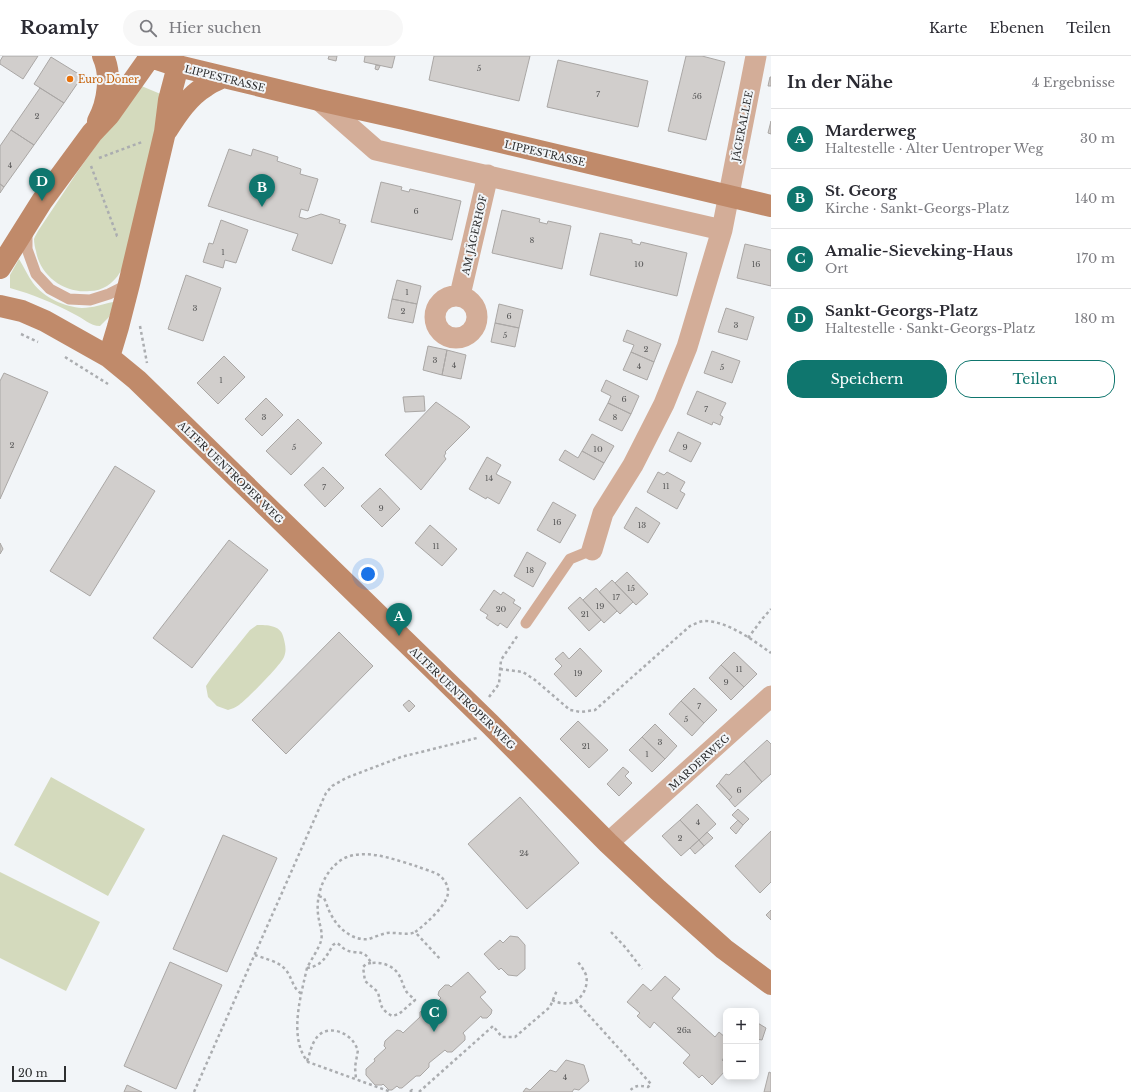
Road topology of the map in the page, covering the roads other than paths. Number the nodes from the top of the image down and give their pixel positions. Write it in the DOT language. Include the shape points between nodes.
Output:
graph roads {
  1 [pos="102,56"];
  2 [pos="756,56"];
  3 [pos="149,57"];
  4 [pos="178,66"];
  5 [pos="223,77"];
  6 [pos="319,100"];
  7 [pos="92,133"];
  8 [pos="164,135"];
  9 [pos="488,175"];
  10 [pos="729,196"];
  11 [pos="771,206"];
  12 [pos="27,225"];
  13 [pos="722,230"];
  14 [pos="0,268"];
  15 [pos="129,284"];
  16 [pos="460,296"];
  17 [pos="0,306"];
  18 [pos="109,357"];
  19 [pos="592,550"];
  20 [pos="526,623"];
  21 [pos="771,696"];
  22 [pos="608,843"];
  23 [pos="771,984"];
  1 -- 7 [label="street" via="108,75 107,96"];
  2 -- 10 [label="street, JÄGERALLEE"];
  3 -- 4 [label="street, LIPPESTRASSE"];
  3 -- 7 [label="street" via="109,115"];
  4 -- 5 [label="street, LIPPESTRASSE"];
  4 -- 8 [label="street" via="169,100"];
  5 -- 6 [label="street, LIPPESTRASSE"];
  5 -- 8 [label="street" via="205,86 190,99"];
  6 -- 9 [label="street, LIPPESTRASSE" via="376,150"];
  6 -- 10 [label="street, LIPPESTRASSE"];
  7 -- 12 [label="street"];
  8 -- 15 [label="street"];
  9 -- 13 [label="street, LIPPESTRASSE"];
  9 -- 16 [label="street, AM JÄGERHOF"];
  10 -- 11 [label="street, LIPPESTRASSE"];
  10 -- 13 [label="street, JÄGERALLEE"];
  12 -- 14 [label="street"];
  12 -- 15 [label="lane" via="27,249 36,274 50,289 69,299 90,300"];
  13 -- 19 [label="street, JÄGERALLEE" via="687,347 670,390 633,465 604,513"];
  15 -- 18 [label="street"];
  17 -- 18 [label="street, ALTER UENTROPER WEG" via="22,311 45,321"];
  18 -- 22 [label="street, ALTER UENTROPER WEG" via="137,380 500,734"];
  19 -- 20 [label="lane" via="570,559"];
  21 -- 22 [label="street, MARDERWEG"];
  22 -- 23 [label="street, ALTER UENTROPER WEG" via="724,949"];
}
